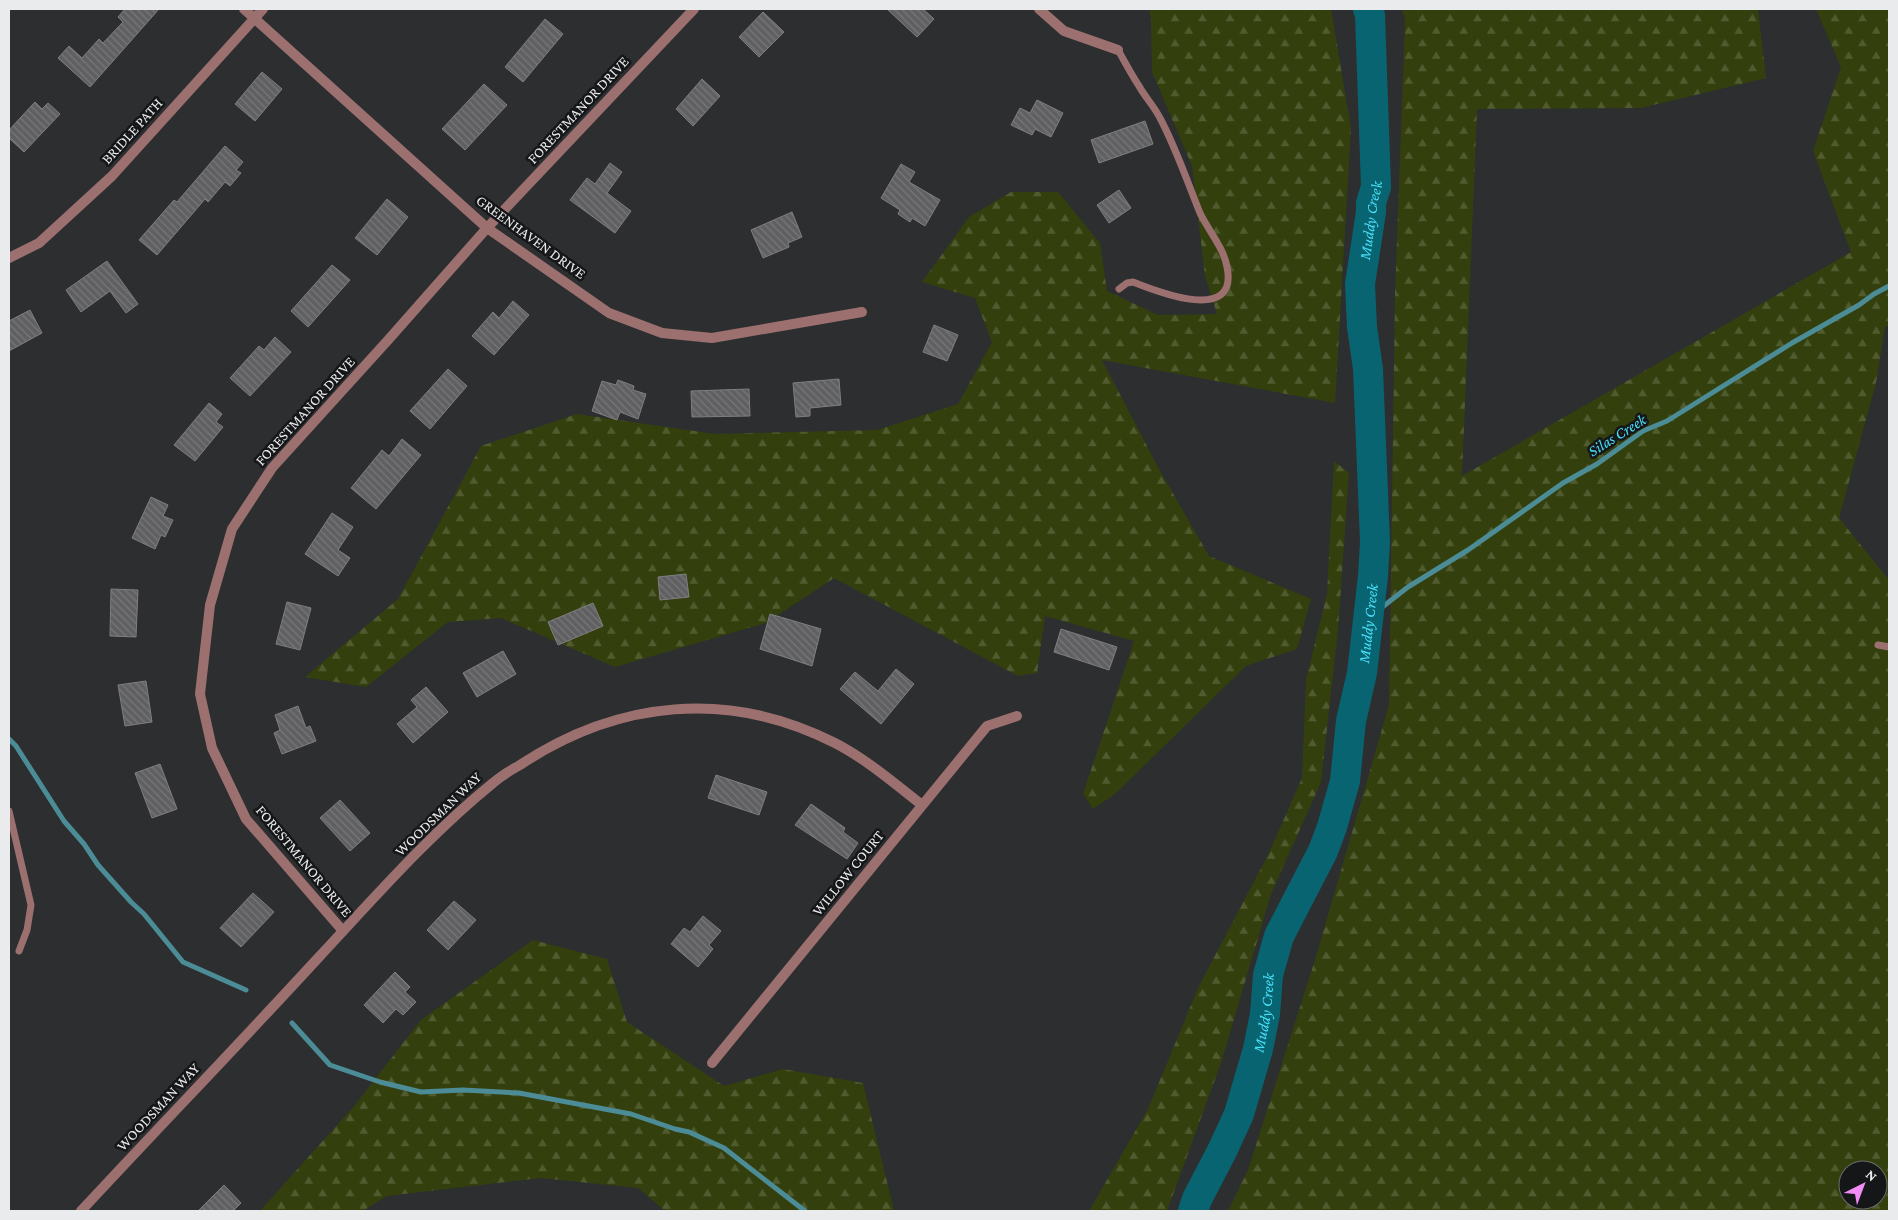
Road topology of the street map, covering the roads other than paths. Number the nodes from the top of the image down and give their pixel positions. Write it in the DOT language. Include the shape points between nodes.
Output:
graph roads {
  1 [pos="244,9"];
  2 [pos="263,9"];
  3 [pos="694,9"];
  4 [pos="1039,9"];
  5 [pos="255,18"];
  6 [pos="1118,50"];
  7 [pos="487,228"];
  8 [pos="9,258"];
  9 [pos="1119,289"];
  10 [pos="862,312"];
  11 [pos="1878,645"];
  12 [pos="1889,647"];
  13 [pos="1017,716"];
  14 [pos="922,805"];
  15 [pos="9,811"];
  16 [pos="344,931"];
  17 [pos="19,950"];
  18 [pos="712,1063"];
  19 [pos="81,1211"];
  1 -- 5 [label="street, GREENHAVEN DRIVE"];
  2 -- 5 [label="street, BRIDLE PATH"];
  3 -- 7 [label="street, FORESTMANOR DRIVE"];
  4 -- 6 [label="street" via="1064,31"];
  5 -- 7 [label="street, GREENHAVEN DRIVE"];
  5 -- 8 [label="street, BRIDLE PATH" via="112,176 39,243"];
  6 -- 9 [label="lane" via="1179,157 1201,214 1227,265 1228,282 1217,298 1199,301 1133,282"];
  7 -- 10 [label="street, GREENHAVEN DRIVE" via="609,313 662,333 712,338"];
  7 -- 16 [label="street, FORESTMANOR DRIVE" via="272,468 232,529 210,605 200,694 212,748 246,818"];
  11 -- 12 [label="lane"];
  13 -- 14 [label="street, WILLOW COURT" via="986,726"];
  14 -- 16 [label="street, WOODSMAN WAY" via="877,770 836,744 801,728 764,717 706,709 635,714 562,740 495,781 429,841"];
  14 -- 18 [label="street, WILLOW COURT"];
  15 -- 17 [label="lane" via="31,905 27,930"];
  16 -- 19 [label="street, WOODSMAN WAY"];
}
